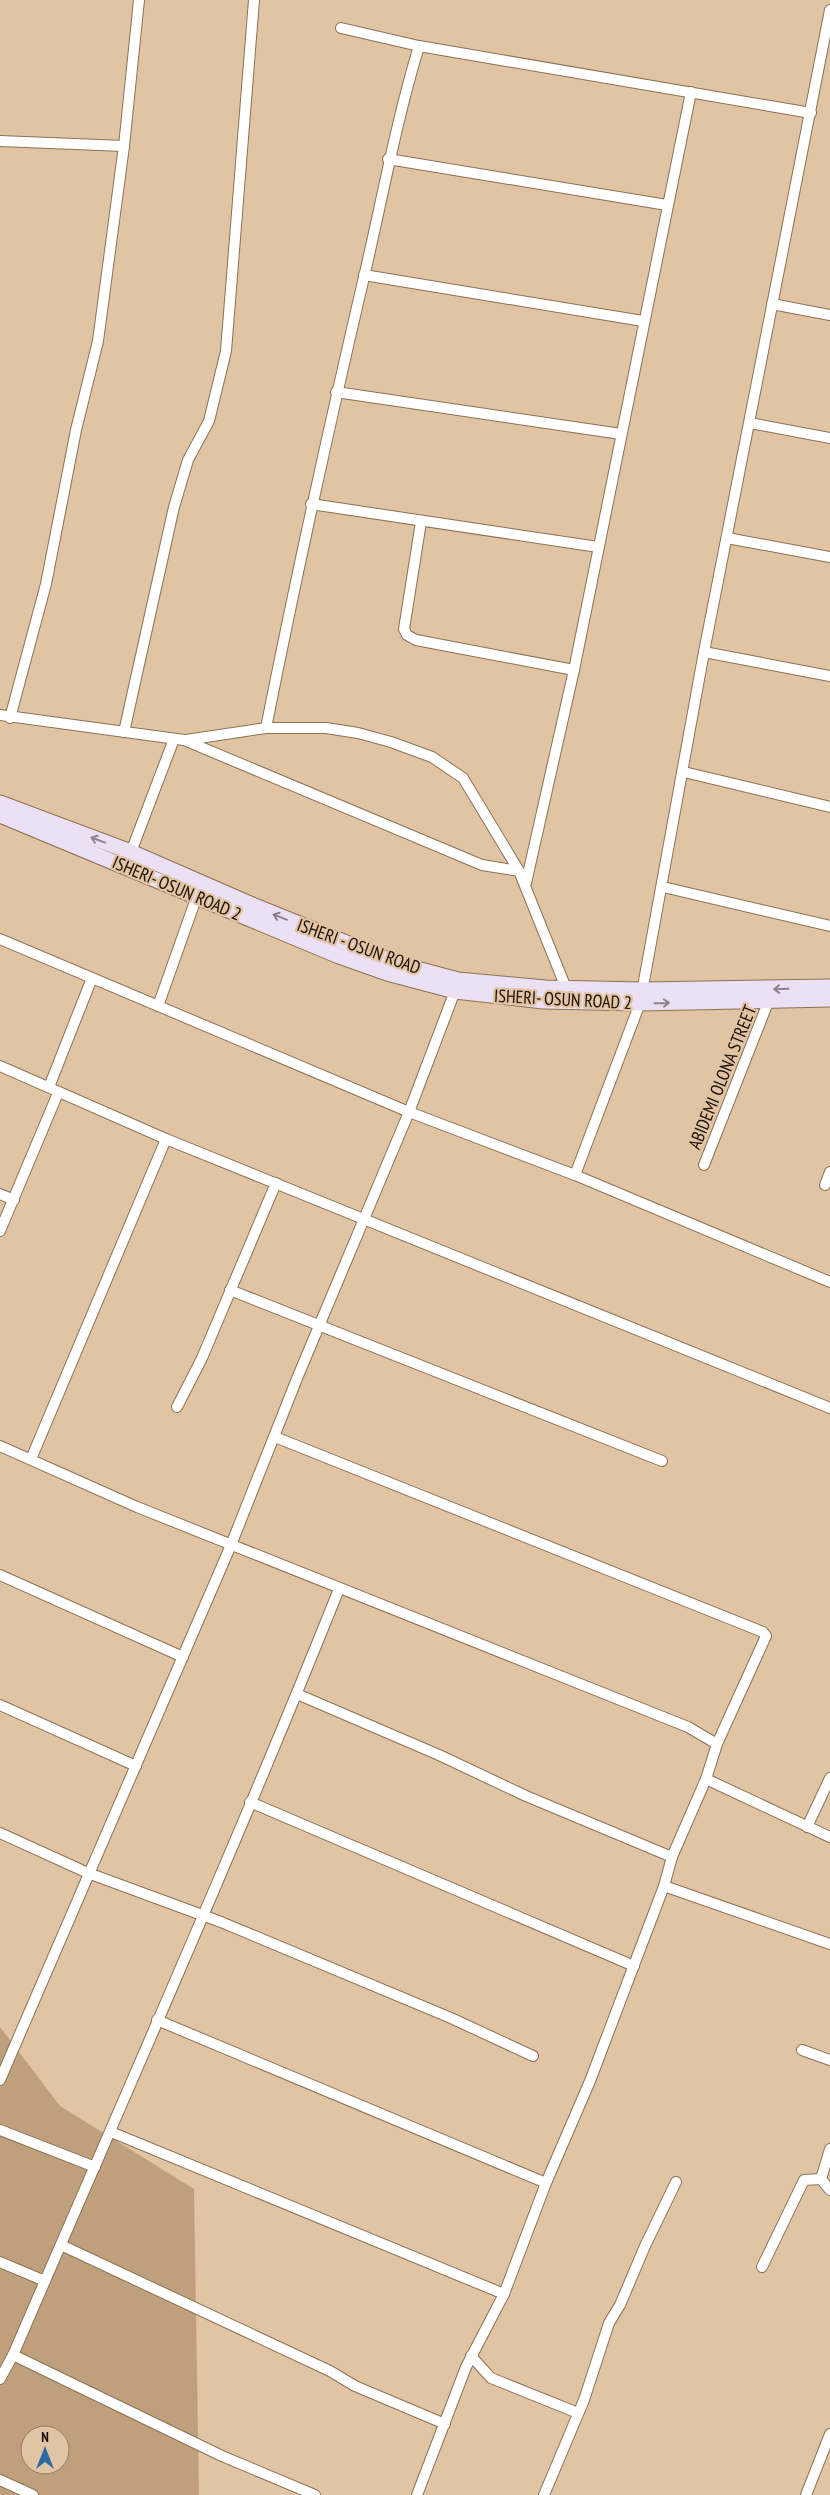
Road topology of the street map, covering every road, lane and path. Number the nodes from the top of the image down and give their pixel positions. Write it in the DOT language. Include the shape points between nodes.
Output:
graph roads {
  1 [pos="139,0"];
  2 [pos="254,0"];
  3 [pos="830,14"];
  4 [pos="341,28"];
  5 [pos="419,46"];
  6 [pos="691,92"];
  7 [pos="811,113"];
  8 [pos="0,141"];
  9 [pos="124,146"];
  10 [pos="388,159"];
  11 [pos="667,205"];
  12 [pos="364,275"];
  13 [pos="772,304"];
  14 [pos="830,315"];
  15 [pos="643,321"];
  16 [pos="336,392"];
  17 [pos="750,423"];
  18 [pos="621,434"];
  19 [pos="830,438"];
  20 [pos="311,504"];
  21 [pos="421,522"];
  22 [pos="727,538"];
  23 [pos="598,547"];
  24 [pos="830,557"];
  25 [pos="704,652"];
  26 [pos="574,670"];
  27 [pos="830,676"];
  28 [pos="5,716"];
  29 [pos="266,728"];
  30 [pos="124,732"];
  31 [pos="179,740"];
  32 [pos="684,772"];
  33 [pos="0,803"];
  34 [pos="830,807"];
  35 [pos="0,815"];
  36 [pos="131,852"];
  37 [pos="520,871"];
  38 [pos="526,883"];
  39 [pos="663,886"];
  40 [pos="197,896"];
  41 [pos="830,926"];
  42 [pos="0,939"];
  43 [pos="92,978"];
  44 [pos="830,987"];
  45 [pos="566,988"];
  46 [pos="455,990"];
  47 [pos="641,996"];
  48 [pos="830,999"];
  49 [pos="770,1000"];
  50 [pos="158,1006"];
  51 [pos="0,1066"];
  52 [pos="53,1090"];
  53 [pos="409,1112"];
  54 [pos="166,1139"];
  55 [pos="704,1165"];
  56 [pos="830,1172"];
  57 [pos="575,1175"];
  58 [pos="276,1183"];
  59 [pos="825,1186"];
  60 [pos="0,1194"];
  61 [pos="14,1200"];
  62 [pos="366,1218"];
  63 [pos="0,1231"];
  64 [pos="830,1282"];
  65 [pos="230,1290"];
  66 [pos="321,1326"];
  67 [pos="177,1407"];
  68 [pos="830,1408"];
  69 [pos="275,1437"];
  70 [pos="0,1446"];
  71 [pos="30,1459"];
  72 [pos="662,1461"];
  73 [pos="231,1545"];
  74 [pos="0,1575"];
  75 [pos="339,1589"];
  76 [pos="183,1657"];
  77 [pos="297,1694"];
  78 [pos="0,1706"];
  79 [pos="717,1744"];
  80 [pos="136,1766"];
  81 [pos="830,1778"];
  82 [pos="706,1779"];
  83 [pos="250,1802"];
  84 [pos="807,1827"];
  85 [pos="0,1833"];
  86 [pos="830,1837"];
  87 [pos="672,1857"];
  88 [pos="88,1873"];
  89 [pos="664,1886"];
  90 [pos="202,1916"];
  91 [pos="830,1944"];
  92 [pos="634,1966"];
  93 [pos="158,2020"];
  94 [pos="802,2050"];
  95 [pos="533,2056"];
  96 [pos="830,2060"];
  97 [pos="0,2080"];
  98 [pos="0,2130"];
  99 [pos="111,2132"];
  100 [pos="830,2149"];
  101 [pos="95,2167"];
  102 [pos="821,2179"];
  103 [pos="676,2182"];
  104 [pos="546,2183"];
  105 [pos="830,2190"];
  106 [pos="61,2245"];
  107 [pos="0,2262"];
  108 [pos="762,2267"];
  109 [pos="45,2281"];
  110 [pos="504,2294"];
  111 [pos="13,2355"];
  112 [pos="471,2356"];
  113 [pos="0,2379"];
  114 [pos="578,2413"];
  115 [pos="445,2424"];
  116 [pos="830,2434"];
  117 [pos="0,2480"];
  118 [pos="33,2495"];
  119 [pos="315,2495"];
  120 [pos="417,2495"];
  121 [pos="544,2495"];
  122 [pos="806,2495"];
  1 -- 9 [label="street"];
  2 -- 30 [label="street" via="226,351 209,421 188,460 174,507"];
  3 -- 7 [label="street"];
  4 -- 5 [label="street"];
  5 -- 6 [label="street"];
  5 -- 10 [label="street"];
  6 -- 7 [label="street"];
  6 -- 11 [label="street"];
  7 -- 13 [label="street"];
  8 -- 9 [label="street"];
  9 -- 28 [label="street" via="98,341 76,430 46,584"];
  10 -- 11 [label="street"];
  10 -- 12 [label="street"];
  11 -- 15 [label="street"];
  12 -- 15 [label="street"];
  12 -- 16 [label="street"];
  13 -- 14 [label="street"];
  13 -- 17 [label="street"];
  15 -- 18 [label="street"];
  16 -- 18 [label="street"];
  16 -- 20 [label="street"];
  17 -- 19 [label="street"];
  17 -- 22 [label="street"];
  18 -- 23 [label="street"];
  20 -- 21 [label="street"];
  20 -- 29 [label="street"];
  21 -- 23 [label="street"];
  21 -- 26 [label="street" via="404,629 407,635 416,640"];
  22 -- 24 [label="street"];
  22 -- 25 [label="street"];
  23 -- 26 [label="street"];
  25 -- 27 [label="street"];
  25 -- 32 [label="street"];
  26 -- 38 [label="street"];
  28 -- 30 [label="street"];
  29 -- 31 [label="street"];
  29 -- 37 [label="street" via="326,728 358,733 432,757 463,778"];
  30 -- 31 [label="street"];
  31 -- 36 [label="street"];
  31 -- 37 [label="street" via="482,865"];
  32 -- 34 [label="street"];
  32 -- 39 [label="street"];
  36 -- 33 [label="main road, ISHERI - OSUN ROAD, one-way"];
  35 -- 40 [label="main road, ISHERI- OSUN ROAD 2"];
  45 -- 36 [label="main road, ISHERI - OSUN ROAD, one-way" via="458,980 398,964"];
  37 -- 38 [label="street"];
  38 -- 45 [label="street"];
  39 -- 41 [label="street"];
  39 -- 47 [label="street"];
  40 -- 46 [label="main road, ISHERI- OSUN ROAD 2" via="338,956 387,973"];
  40 -- 50 [label="street"];
  42 -- 43 [label="street"];
  43 -- 50 [label="street"];
  43 -- 52 [label="street"];
  44 -- 47 [label="main road, ISHERI - OSUN ROAD, one-way"];
  45 -- 47 [label="main road, ISHERI - OSUN ROAD"];
  46 -- 47 [label="main road, ISHERI- OSUN ROAD 2" via="543,1001"];
  46 -- 53 [label="street"];
  47 -- 49 [label="main road, ISHERI- OSUN ROAD 2, one-way"];
  47 -- 57 [label="street"];
  48 -- 49 [label="main road, ISHERI- OSUN ROAD 2"];
  49 -- 55 [label="street, ABIDEMI OLONA STREET"];
  50 -- 53 [label="street"];
  51 -- 52 [label="street"];
  52 -- 54 [label="street"];
  52 -- 61 [label="street"];
  53 -- 57 [label="street"];
  53 -- 62 [label="street"];
  54 -- 58 [label="street"];
  54 -- 71 [label="street"];
  56 -- 59 [label="street"];
  57 -- 64 [label="street"];
  58 -- 62 [label="street"];
  58 -- 65 [label="street"];
  60 -- 61 [label="street"];
  61 -- 63 [label="street"];
  62 -- 66 [label="street"];
  62 -- 68 [label="street"];
  65 -- 66 [label="street"];
  65 -- 67 [label="street"];
  66 -- 69 [label="street"];
  66 -- 72 [label="street"];
  69 -- 73 [label="street"];
  69 -- 79 [label="street" via="763,1632 766,1636"];
  70 -- 71 [label="street"];
  71 -- 73 [label="street"];
  73 -- 75 [label="street"];
  73 -- 76 [label="street"];
  74 -- 76 [label="street"];
  75 -- 77 [label="street"];
  75 -- 79 [label="street" via="688,1727"];
  76 -- 80 [label="street"];
  77 -- 83 [label="street"];
  77 -- 87 [label="street"];
  78 -- 80 [label="street"];
  79 -- 82 [label="street"];
  80 -- 88 [label="street"];
  81 -- 84 [label="street"];
  82 -- 84 [label="street"];
  82 -- 87 [label="street"];
  83 -- 90 [label="street"];
  83 -- 92 [label="street"];
  84 -- 86 [label="street"];
  85 -- 88 [label="street"];
  87 -- 89 [label="street"];
  88 -- 90 [label="street"];
  88 -- 97 [label="street"];
  89 -- 91 [label="street"];
  89 -- 92 [label="street"];
  90 -- 93 [label="street"];
  90 -- 95 [label="street" via="451,2018"];
  92 -- 104 [label="street"];
  93 -- 99 [label="street"];
  93 -- 104 [label="street"];
  94 -- 96 [label="street"];
  98 -- 101 [label="street"];
  99 -- 101 [label="street"];
  99 -- 110 [label="street"];
  100 -- 102 [label="street"];
  101 -- 106 [label="street"];
  102 -- 105 [label="street"];
  102 -- 108 [label="street" via="804,2180"];
  103 -- 114 [label="street" via="609,2323"];
  104 -- 110 [label="street"];
  106 -- 109 [label="street"];
  106 -- 115 [label="street" via="330,2371 355,2386"];
  107 -- 109 [label="street"];
  109 -- 111 [label="street"];
  110 -- 112 [label="street"];
  111 -- 113 [label="street"];
  111 -- 119 [label="street" via="222,2456"];
  112 -- 114 [label="street" via="491,2378"];
  112 -- 115 [label="street"];
  114 -- 121 [label="street"];
  115 -- 120 [label="street"];
  116 -- 122 [label="street"];
  117 -- 118 [label="street"];
}
